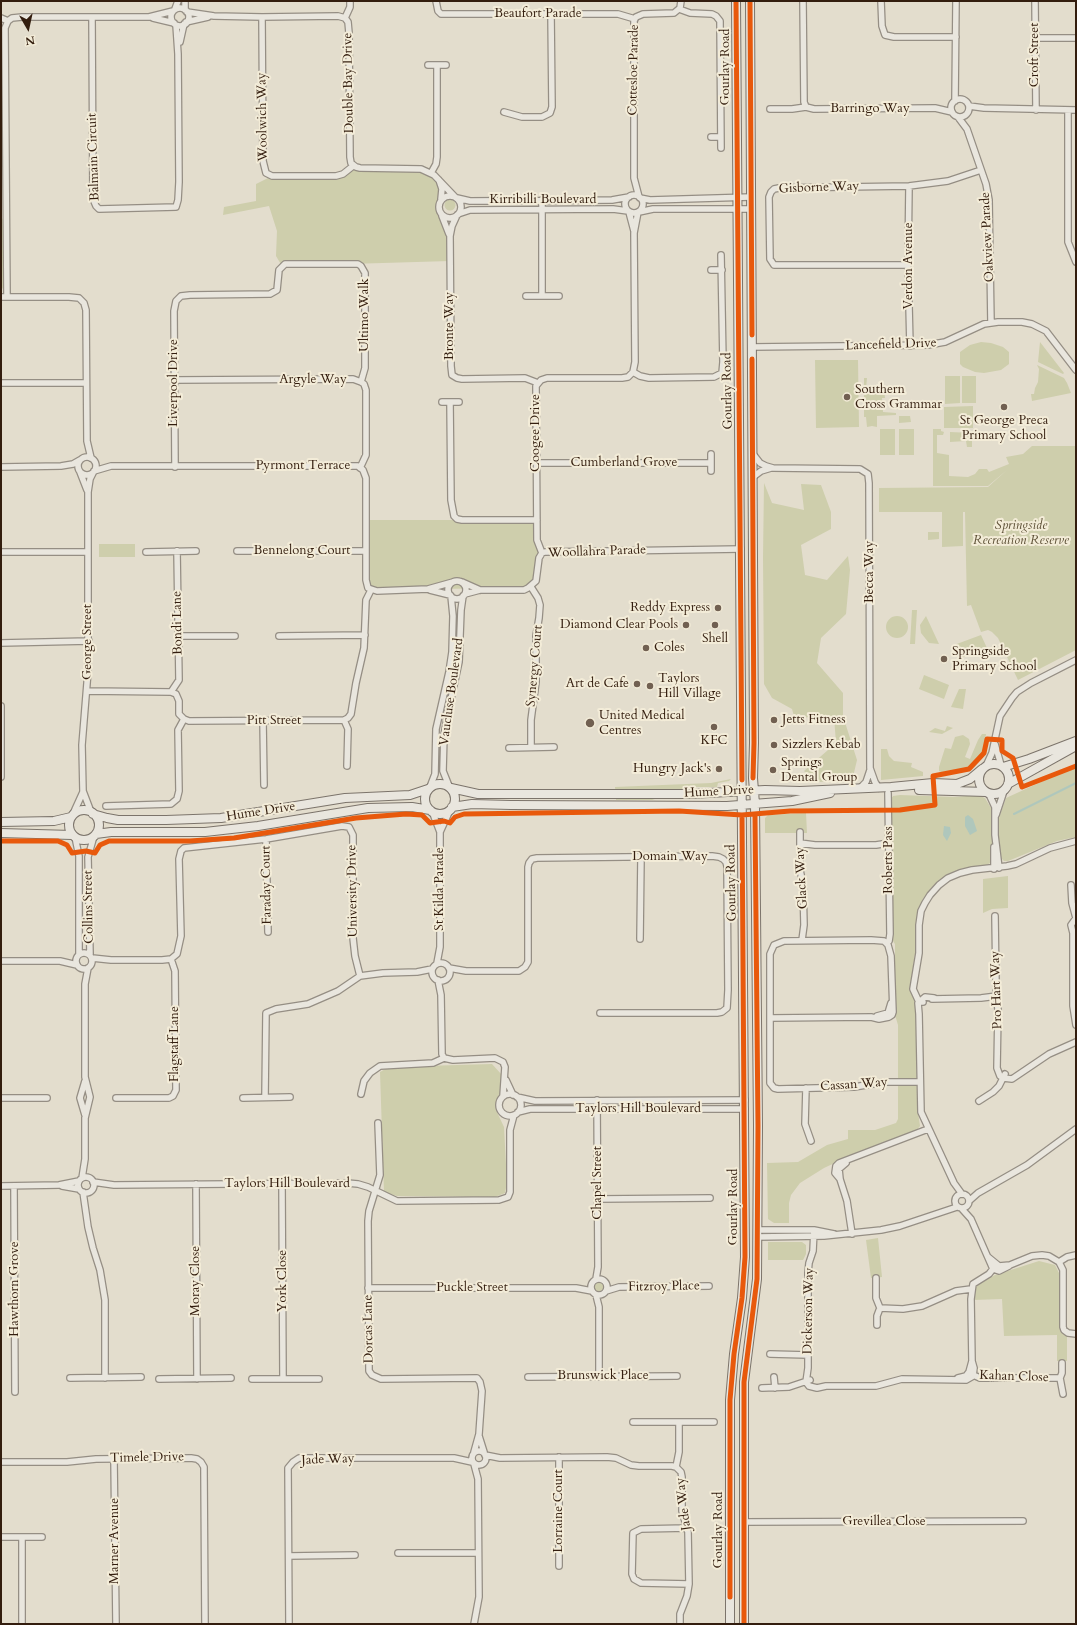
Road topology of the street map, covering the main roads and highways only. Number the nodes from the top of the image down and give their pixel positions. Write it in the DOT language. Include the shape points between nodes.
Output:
graph roads {
  1 [pos="736,1"];
  2 [pos="750,1"];
  3 [pos="739,347"];
  4 [pos="752,347"];
  5 [pos="1076,741"];
  6 [pos="1076,746"];
  7 [pos="1002,766"];
  8 [pos="984,767"];
  9 [pos="1006,786"];
  10 [pos="450,787"];
  11 [pos="429,788"];
  12 [pos="753,791"];
  13 [pos="742,792"];
  14 [pos="987,792"];
  15 [pos="755,804"];
  16 [pos="742,805"];
  17 [pos="451,809"];
  18 [pos="431,811"];
  19 [pos="92,813"];
  20 [pos="72,816"];
  21 [pos="1,822"];
  22 [pos="1,834"];
  23 [pos="95,835"];
  24 [pos="73,836"];
  25 [pos="745,1100"];
  26 [pos="758,1104"];
  27 [pos="745,1109"];
  28 [pos="744,1233"];
  29 [pos="757,1233"];
  30 [pos="730,1522"];
  31 [pos="744,1522"];
  32 [pos="730,1624"];
  33 [pos="744,1624"];
  1 -- 3 [label="main road, Gourlay Road"];
  2 -- 4 [label="main road, Gourlay Road"];
  3 -- 4 [label="main road"];
  3 -- 13 [label="main road, Gourlay Road"];
  4 -- 12 [label="main road, Gourlay Road"];
  5 -- 7 [label="main road" via="1029,759"];
  6 -- 9 [label="main road"];
  7 -- 8 [label="main road" via="993,764"];
  7 -- 9 [label="main road" via="1008,774"];
  8 -- 12 [label="main road, Hume Drive" via="970,779 957,784"];
  8 -- 14 [label="main road" via="979,781"];
  9 -- 14 [label="main road" via="997,793"];
  10 -- 11 [label="main road" via="440,784"];
  10 -- 13 [label="main road, Hume Drive" via="478,794"];
  10 -- 17 [label="main road" via="455,795"];
  11 -- 18 [label="main road" via="425,801"];
  11 -- 19 [label="main road, Hume Drive" via="410,795 345,798 221,818 118,820"];
  12 -- 13 [label="main road, Hume Drive"];
  12 -- 15 [label="main road, Gourlay Road"];
  13 -- 16 [label="main road, Gourlay Road"];
  14 -- 15 [label="main road, Hume Drive" via="934,789 830,793 792,801"];
  15 -- 16 [label="main road, Hume Drive"];
  15 -- 26 [label="main road, Gourlay Road"];
  16 -- 17 [label="main road, Hume Drive" via="472,804"];
  16 -- 25 [label="main road, Gourlay Road"];
  17 -- 18 [label="main road" via="440,814"];
  18 -- 23 [label="main road, Hume Drive" via="412,807 368,808 205,832 119,832"];
  19 -- 20 [label="main road" via="83,810"];
  19 -- 23 [label="main road" via="99,825"];
  20 -- 21 [label="main road" via="54,821"];
  20 -- 24 [label="main road" via="68,825"];
  22 -- 24 [label="main road"];
  23 -- 24 [label="main road" via="85,840"];
  25 -- 26 [label="main road"];
  25 -- 27 [label="main road, Gourlay Road"];
  26 -- 27 [label="main road, Taylors Hill Boulevard"];
  26 -- 29 [label="main road, Gourlay Road"];
  27 -- 28 [label="main road, Gourlay Road"];
  28 -- 29 [label="main road"];
  28 -- 30 [label="main road, Gourlay Road" via="742,1298 730,1400"];
  29 -- 31 [label="main road, Gourlay Road" via="756,1294 744,1382"];
  30 -- 31 [label="main road"];
  30 -- 32 [label="main road, Gourlay Road"];
  31 -- 33 [label="main road, Gourlay Road"];
}
